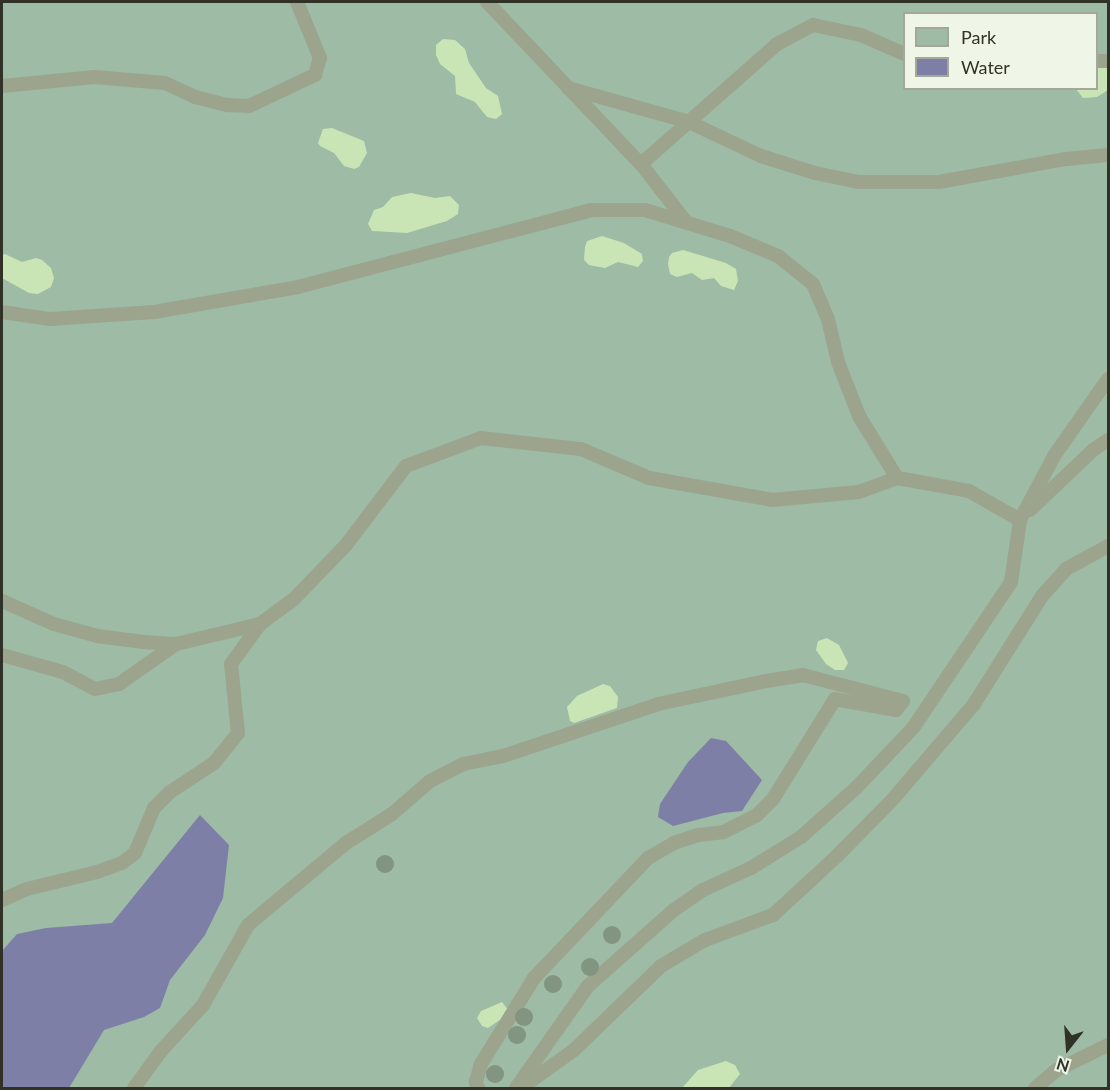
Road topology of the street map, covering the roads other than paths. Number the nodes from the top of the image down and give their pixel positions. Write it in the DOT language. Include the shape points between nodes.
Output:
graph roads {
  1 [pos="297,2"];
  2 [pos="487,2"];
  3 [pos="903,54"];
  4 [pos="2,86"];
  5 [pos="568,88"];
  6 [pos="689,122"];
  7 [pos="1108,155"];
  8 [pos="641,164"];
  9 [pos="687,223"];
  10 [pos="2,312"];
  11 [pos="1108,379"];
  12 [pos="1108,440"];
  13 [pos="897,478"];
  14 [pos="1020,520"];
  15 [pos="1108,546"];
  16 [pos="2,601"];
  17 [pos="260,624"];
  18 [pos="176,644"];
  19 [pos="2,655"];
  20 [pos="2,900"];
  21 [pos="1108,1045"];
  22 [pos="134,1089"];
  23 [pos="478,1089"];
  24 [pos="516,1089"];
  25 [pos="521,1089"];
  26 [pos="1035,1089"];
  1 -- 4 [label="lane" via="320,58 315,75 249,105 228,105 195,97 165,83 107,78"];
  2 -- 5 [label="lane"];
  3 -- 6 [label="lane" via="861,35 813,25 777,44"];
  5 -- 6 [label="lane"];
  5 -- 8 [label="lane"];
  6 -- 7 [label="lane" via="761,156 859,182 939,182"];
  6 -- 8 [label="lane"];
  8 -- 9 [label="lane"];
  9 -- 10 [label="lane" via="645,210 591,210 298,287 154,312 50,319"];
  9 -- 13 [label="lane" via="778,256 813,284 859,416"];
  11 -- 14 [label="lane" via="1054,456"];
  12 -- 14 [label="lane"];
  13 -- 14 [label="lane" via="969,491"];
  13 -- 17 [label="lane" via="859,492 772,500 649,478 581,448 481,438 406,466 364,524 323,571"];
  14 -- 24 [label="lane" via="1011,582 913,728 889,756 801,837 674,910 588,986"];
  15 -- 25 [label="lane" via="1066,569 1048,590 975,704 894,799 838,855 773,915 705,940 661,966 574,1050"];
  16 -- 18 [label="lane" via="54,624 97,636"];
  17 -- 18 [label="lane"];
  17 -- 20 [label="lane" via="231,664 238,733 214,763 170,792 154,808 135,853 122,863 97,872 27,889"];
  18 -- 19 [label="lane" via="120,684 95,689 63,672"];
  21 -- 26 [label="lane" via="1054,1071"];
  22 -- 23 [label="lane" via="161,1051 203,1005 248,925 346,843 392,814 438,777 463,764 503,756 658,704 803,675 903,701 896,710 835,699 773,800 757,815 724,832 674,843 648,858 534,978 481,1064"];
}
